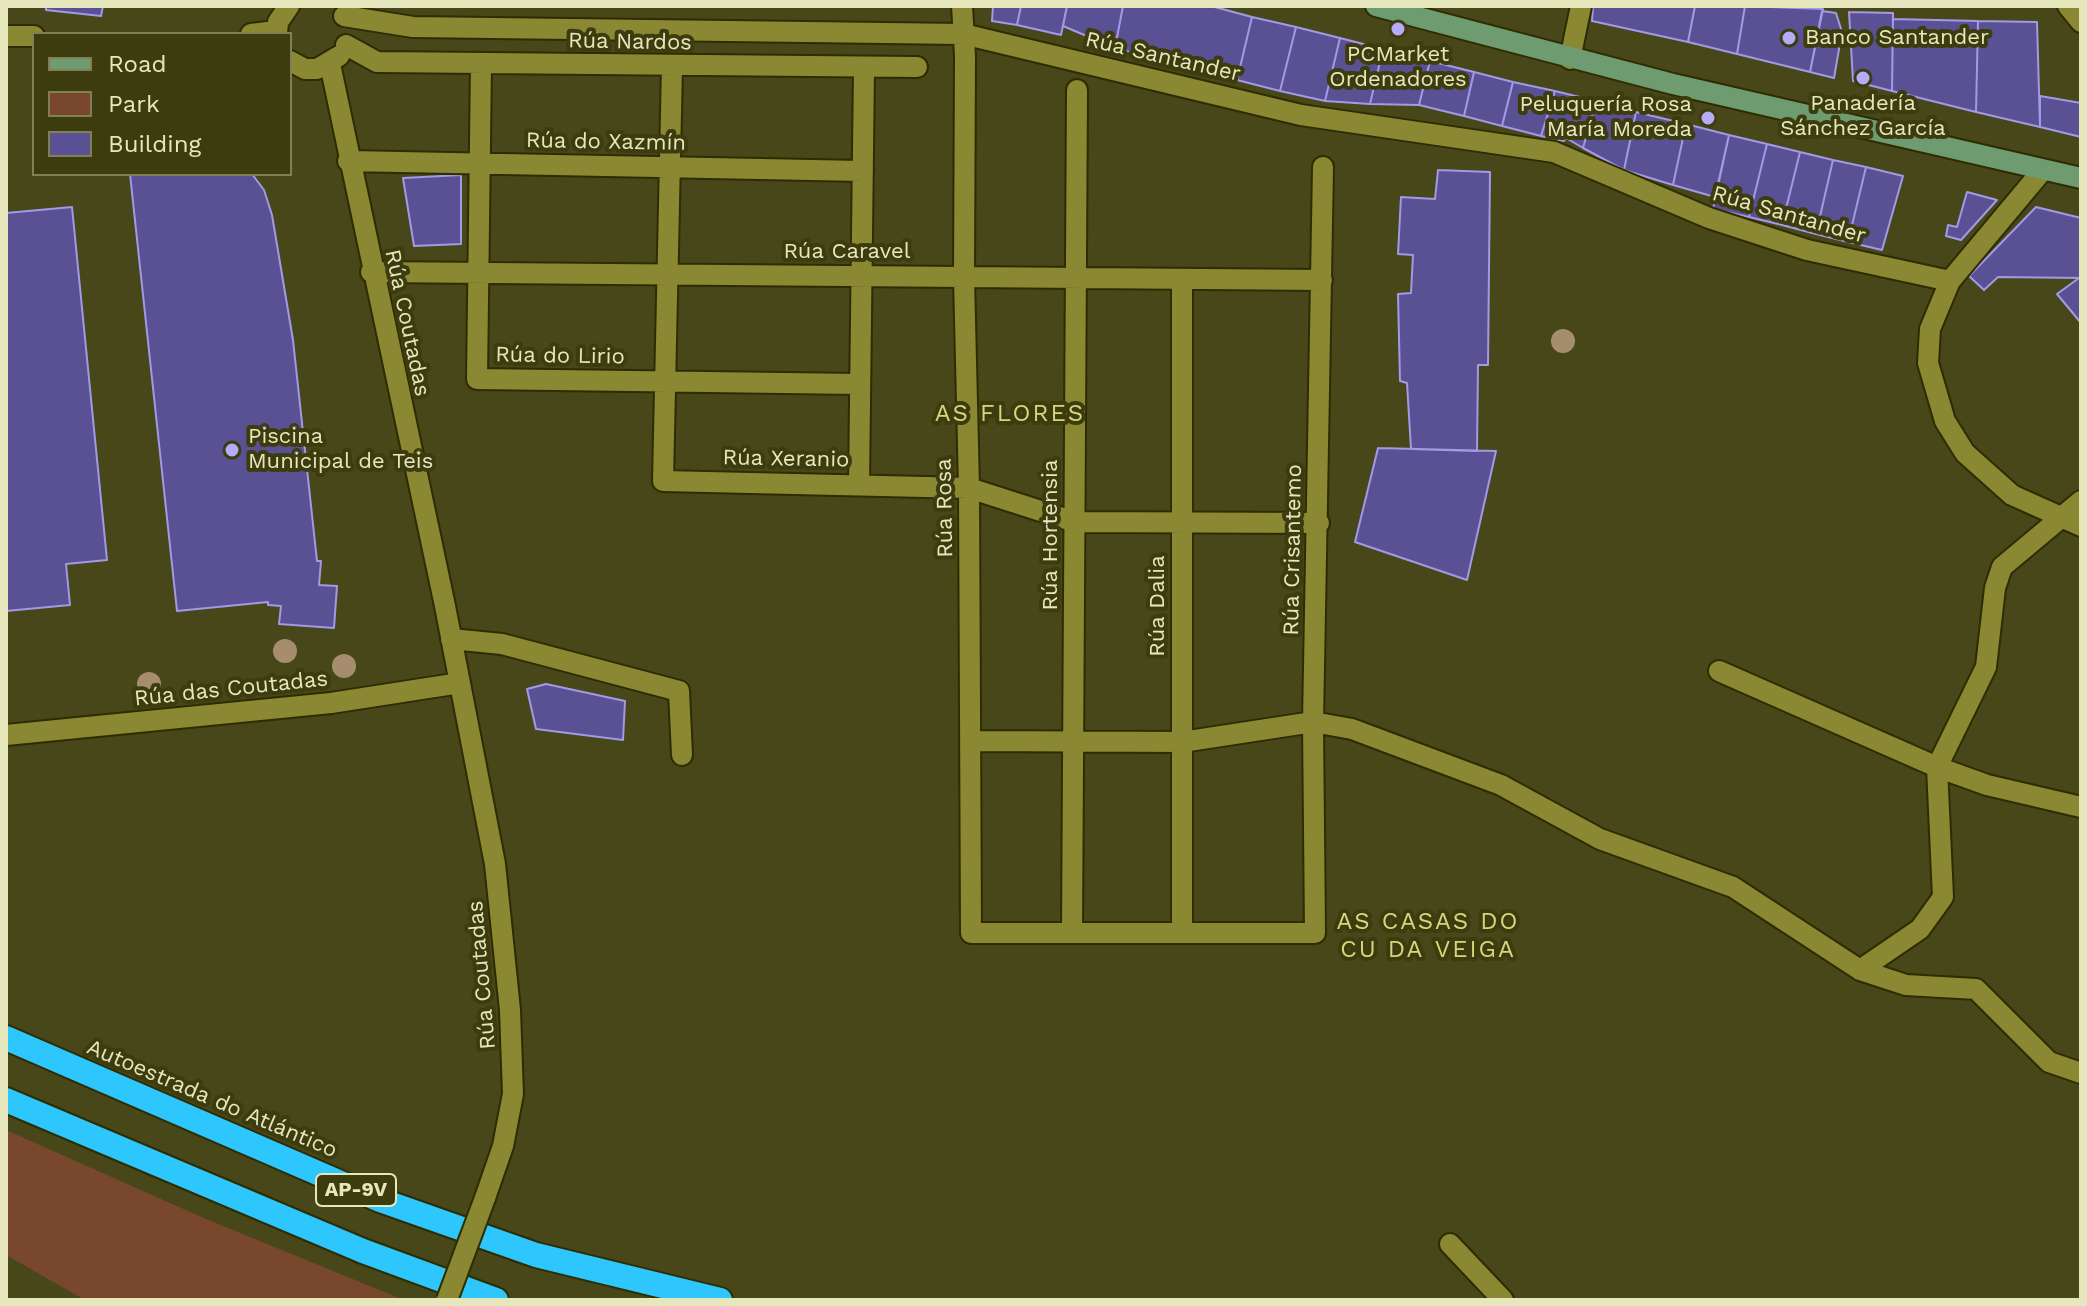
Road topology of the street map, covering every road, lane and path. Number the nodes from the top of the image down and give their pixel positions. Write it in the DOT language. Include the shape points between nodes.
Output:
graph roads {
  1 [pos="962,6"];
  2 [pos="1376,6"];
  3 [pos="1581,6"];
  4 [pos="2068,6"];
  5 [pos="340,11"];
  6 [pos="1434,13"];
  7 [pos="277,20"];
  8 [pos="2081,22"];
  9 [pos="255,32"];
  10 [pos="963,34"];
  11 [pos="6,36"];
  12 [pos="32,36"];
  13 [pos="346,45"];
  14 [pos="1570,59"];
  15 [pos="292,62"];
  16 [pos="330,64"];
  17 [pos="481,64"];
  18 [pos="672,66"];
  19 [pos="917,67"];
  20 [pos="864,68"];
  21 [pos="1077,90"];
  22 [pos="348,161"];
  23 [pos="480,164"];
  24 [pos="671,167"];
  25 [pos="1323,167"];
  26 [pos="863,171"];
  27 [pos="2042,171"];
  28 [pos="2081,178"];
  29 [pos="371,272"];
  30 [pos="478,272"];
  31 [pos="669,275"];
  32 [pos="862,276"];
  33 [pos="964,277"];
  34 [pos="1076,278"];
  35 [pos="1182,279"];
  36 [pos="1322,280"];
  37 [pos="1950,281"];
  38 [pos="666,381"];
  39 [pos="860,384"];
  40 [pos="859,485"];
  41 [pos="969,488"];
  42 [pos="2081,501"];
  43 [pos="2061,517"];
  44 [pos="1075,522"];
  45 [pos="1182,522"];
  46 [pos="1319,523"];
  47 [pos="2081,526"];
  48 [pos="451,639"];
  49 [pos="1719,671"];
  50 [pos="460,683"];
  51 [pos="1313,722"];
  52 [pos="6,735"];
  53 [pos="970,741"];
  54 [pos="1073,742"];
  55 [pos="1182,742"];
  56 [pos="682,755"];
  57 [pos="1937,767"];
  58 [pos="2081,807"];
  59 [pos="1072,933"];
  60 [pos="1182,933"];
  61 [pos="1860,970"];
  62 [pos="6,1038"];
  63 [pos="2081,1073"];
  64 [pos="6,1100"];
  65 [pos="1450,1244"];
  66 [pos="447,1300"];
  67 [pos="496,1300"];
  68 [pos="720,1300"];
  69 [pos="1503,1300"];
  1 -- 10 [label="street, Rúa Rosa"];
  2 -- 6 [label="main road"];
  3 -- 14 [label="street"];
  4 -- 8 [label="street"];
  5 -- 10 [label="street, Rúa Santander" via="413,27"];
  5 -- 13 [label="street"];
  6 -- 14 [label="main road"];
  7 -- 9 [label="street"];
  10 -- 33 [label="street, Rúa Rosa"];
  10 -- 37 [label="street, Rúa Santander" via="1301,115 1554,152 1709,218 1807,250"];
  11 -- 12 [label="street"];
  13 -- 16 [label="street"];
  13 -- 17 [label="street, Rúa Nardos" via="377,62"];
  14 -- 27 [label="main road"];
  15 -- 16 [label="street" via="305,69"];
  16 -- 22 [label="street, Rúa Coutadas"];
  17 -- 18 [label="street, Rúa Nardos"];
  17 -- 23 [label="street, Rúa do Lirio"];
  18 -- 20 [label="street, Rúa Nardos"];
  18 -- 24 [label="street, Rúa Xeranio"];
  19 -- 20 [label="street, Rúa Nardos"];
  20 -- 26 [label="street"];
  21 -- 34 [label="street, Rúa Hortensia"];
  22 -- 23 [label="street, Rúa do Xazmín"];
  22 -- 29 [label="street, Rúa Coutadas"];
  23 -- 24 [label="street, Rúa do Xazmín"];
  23 -- 30 [label="street, Rúa do Lirio"];
  24 -- 26 [label="street, Rúa do Xazmín"];
  24 -- 31 [label="street, Rúa Xeranio"];
  25 -- 36 [label="street, Rúa Crisantemo"];
  26 -- 32 [label="street"];
  27 -- 28 [label="main road"];
  27 -- 37 [label="street"];
  29 -- 30 [label="street, Rúa Caravel"];
  29 -- 48 [label="street, Rúa Coutadas"];
  30 -- 31 [label="street, Rúa Caravel"];
  30 -- 38 [label="street, Rúa do Lirio" via="477,379"];
  31 -- 32 [label="street, Rúa Caravel"];
  31 -- 38 [label="street, Rúa Xeranio"];
  32 -- 33 [label="street, Rúa Caravel"];
  32 -- 39 [label="street"];
  33 -- 34 [label="street, Rúa Caravel"];
  33 -- 41 [label="street, Rúa Rosa"];
  34 -- 35 [label="street, Rúa Caravel"];
  34 -- 44 [label="street, Rúa Hortensia"];
  35 -- 36 [label="street, Rúa Caravel"];
  35 -- 45 [label="street, Rúa Dalia"];
  36 -- 46 [label="street, Rúa Crisantemo"];
  37 -- 43 [label="street" via="1930,329 1928,363 1945,421 1987,475 2012,495"];
  38 -- 39 [label="street, Rúa do Lirio"];
  38 -- 40 [label="street, Rúa Xeranio" via="663,481"];
  39 -- 40 [label="street"];
  40 -- 41 [label="street, Rúa Xeranio"];
  41 -- 44 [label="street, Rúa Xeranio"];
  41 -- 53 [label="street, Rúa Rosa"];
  42 -- 43 [label="street"];
  43 -- 47 [label="street"];
  43 -- 57 [label="street" via="2002,567 1986,667"];
  44 -- 45 [label="street, Rúa Xeranio"];
  44 -- 54 [label="street, Rúa Hortensia"];
  45 -- 46 [label="street, Rúa Xeranio"];
  45 -- 55 [label="street, Rúa Dalia"];
  46 -- 51 [label="street, Rúa Crisantemo"];
  48 -- 50 [label="street, Rúa Coutadas"];
  48 -- 56 [label="street" via="502,644 679,691"];
  49 -- 57 [label="street"];
  50 -- 52 [label="street, Rúa das Coutadas" via="331,703"];
  50 -- 66 [label="street, Rúa Coutadas, bridge" via="495,864 514,1063 510,1120"];
  51 -- 55 [label="street"];
  51 -- 60 [label="street, Rúa Crisantemo" via="1315,933"];
  51 -- 61 [label="street" via="1352,729 1501,785 1600,839 1733,887"];
  53 -- 54 [label="street"];
  53 -- 59 [label="street, Rúa Rosa" via="971,933"];
  54 -- 55 [label="street"];
  54 -- 59 [label="street, Rúa Hortensia"];
  55 -- 60 [label="street, Rúa Dalia"];
  57 -- 58 [label="street"];
  57 -- 61 [label="street" via="1943,897 1920,929"];
  59 -- 60 [label="street"];
  61 -- 63 [label="street" via="1906,985 1976,989 2049,1062"];
  62 -- 68 [label="highway, Autoestrada do Atlántico / AP-9V" via="380,1200 536,1255"];
  64 -- 67 [label="highway, AP-9V" via="363,1251"];
  65 -- 69 [label="street"];
}
